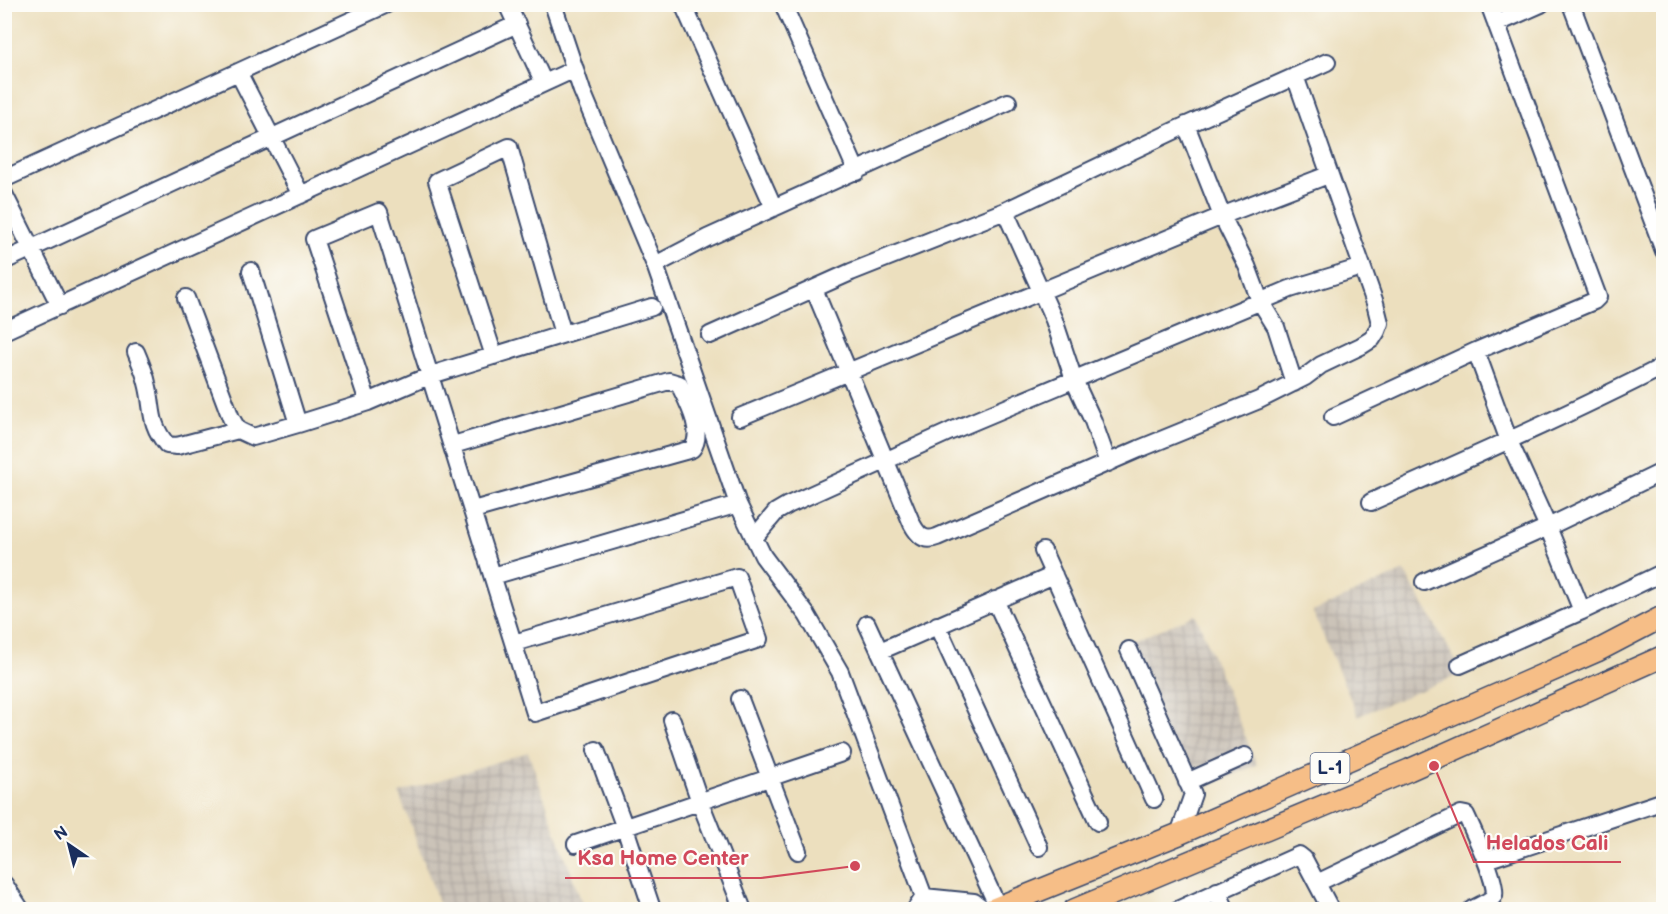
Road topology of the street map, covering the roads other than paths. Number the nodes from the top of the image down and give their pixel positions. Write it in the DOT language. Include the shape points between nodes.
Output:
graph roads {
  1 [pos="387,4"];
  2 [pos="507,4"];
  3 [pos="554,4"];
  4 [pos="683,4"];
  5 [pos="783,4"];
  6 [pos="1489,4"];
  7 [pos="1541,4"];
  8 [pos="1571,4"];
  9 [pos="517,24"];
  10 [pos="1496,24"];
  11 [pos="1327,62"];
  12 [pos="574,69"];
  13 [pos="238,72"];
  14 [pos="1295,76"];
  15 [pos="544,82"];
  16 [pos="1008,102"];
  17 [pos="1186,125"];
  18 [pos="271,137"];
  19 [pos="857,172"];
  20 [pos="1328,175"];
  21 [pos="4,179"];
  22 [pos="4,194"];
  23 [pos="301,195"];
  24 [pos="774,208"];
  25 [pos="1005,211"];
  26 [pos="1222,216"];
  27 [pos="31,248"];
  28 [pos="1664,251"];
  29 [pos="4,261"];
  30 [pos="655,265"];
  31 [pos="1362,267"];
  32 [pos="251,271"];
  33 [pos="814,289"];
  34 [pos="1040,291"];
  35 [pos="186,298"];
  36 [pos="1260,301"];
  37 [pos="60,306"];
  38 [pos="652,307"];
  39 [pos="4,331"];
  40 [pos="563,334"];
  41 [pos="710,335"];
  42 [pos="1476,351"];
  43 [pos="136,352"];
  44 [pos="494,356"];
  45 [pos="1664,366"];
  46 [pos="848,372"];
  47 [pos="431,375"];
  48 [pos="1074,380"];
  49 [pos="1294,383"];
  50 [pos="368,402"];
  51 [pos="740,417"];
  52 [pos="1333,417"];
  53 [pos="298,424"];
  54 [pos="238,430"];
  55 [pos="1509,441"];
  56 [pos="453,444"];
  57 [pos="885,461"];
  58 [pos="1108,463"];
  59 [pos="1664,471"];
  60 [pos="1371,502"];
  61 [pos="738,504"];
  62 [pos="473,510"];
  63 [pos="1548,527"];
  64 [pos="754,538"];
  65 [pos="1043,551"];
  66 [pos="1664,572"];
  67 [pos="1054,575"];
  68 [pos="493,576"];
  69 [pos="1424,582"];
  70 [pos="995,600"];
  71 [pos="1582,611"];
  72 [pos="1664,616"];
  73 [pos="867,624"];
  74 [pos="937,625"];
  75 [pos="514,643"];
  76 [pos="1129,650"];
  77 [pos="880,651"];
  78 [pos="1664,656"];
  79 [pos="1460,665"];
  80 [pos="740,699"];
  81 [pos="672,720"];
  82 [pos="596,750"];
  83 [pos="842,753"];
  84 [pos="1245,756"];
  85 [pos="770,778"];
  86 [pos="1187,782"];
  87 [pos="1154,799"];
  88 [pos="1664,801"];
  89 [pos="700,802"];
  90 [pos="1098,822"];
  91 [pos="625,828"];
  92 [pos="1179,834"];
  93 [pos="576,844"];
  94 [pos="1040,848"];
  95 [pos="798,851"];
  96 [pos="1486,860"];
  97 [pos="1317,883"];
  98 [pos="4,884"];
  99 [pos="1217,891"];
  100 [pos="1111,902"];
  101 [pos="919,903"];
  102 [pos="21,909"];
  103 [pos="652,909"];
  104 [pos="743,909"];
  105 [pos="991,909"];
  106 [pos="1074,909"];
  107 [pos="1177,909"];
  108 [pos="1227,909"];
  109 [pos="1331,909"];
  110 [pos="1471,909"];
  1 -- 13 [label="street"];
  2 -- 9 [label="street"];
  3 -- 12 [label="street"];
  4 -- 24 [label="street"];
  5 -- 19 [label="street"];
  6 -- 10 [label="street"];
  7 -- 10 [label="street"];
  8 -- 28 [label="street"];
  9 -- 15 [label="street"];
  9 -- 18 [label="street"];
  10 -- 42 [label="street" via="1598,295 1596,301"];
  11 -- 14 [label="street"];
  12 -- 15 [label="street"];
  12 -- 30 [label="street"];
  13 -- 18 [label="street"];
  13 -- 21 [label="street"];
  14 -- 17 [label="street"];
  14 -- 20 [label="street"];
  15 -- 23 [label="street"];
  16 -- 19 [label="street"];
  17 -- 25 [label="street"];
  17 -- 26 [label="street"];
  18 -- 23 [label="street"];
  18 -- 27 [label="street"];
  19 -- 24 [label="street"];
  20 -- 26 [label="street"];
  20 -- 31 [label="street"];
  22 -- 27 [label="street"];
  23 -- 37 [label="street"];
  24 -- 30 [label="street"];
  25 -- 33 [label="street"];
  25 -- 34 [label="street"];
  26 -- 34 [label="street"];
  26 -- 36 [label="street"];
  27 -- 29 [label="street"];
  27 -- 37 [label="street"];
  30 -- 61 [label="street"];
  31 -- 36 [label="street"];
  31 -- 49 [label="street" via="1380,323 1377,332 1361,346 1329,360"];
  32 -- 53 [label="street"];
  33 -- 41 [label="street"];
  33 -- 46 [label="street"];
  34 -- 46 [label="street"];
  34 -- 48 [label="street" via="1063,341"];
  35 -- 54 [label="street"];
  36 -- 48 [label="street"];
  36 -- 49 [label="street" via="1276,327"];
  37 -- 39 [label="street"];
  38 -- 40 [label="street"];
  40 -- 44 [label="street"];
  40 -- 44 [label="street" via="510,147 437,181"];
  42 -- 52 [label="street"];
  42 -- 55 [label="street"];
  43 -- 54 [label="street" via="148,384 157,432 167,445 190,444"];
  44 -- 47 [label="street"];
  45 -- 55 [label="street"];
  46 -- 51 [label="street"];
  46 -- 57 [label="street"];
  47 -- 50 [label="street"];
  47 -- 50 [label="street" via="379,212 314,239"];
  47 -- 56 [label="street"];
  48 -- 57 [label="street"];
  48 -- 58 [label="street"];
  49 -- 58 [label="street"];
  50 -- 53 [label="street"];
  53 -- 54 [label="street" via="253,437"];
  55 -- 60 [label="street"];
  55 -- 63 [label="street"];
  56 -- 62 [label="street"];
  56 -- 62 [label="street" via="669,381 680,384 695,426 697,439 692,449"];
  57 -- 58 [label="street" via="917,533 928,539"];
  57 -- 64 [label="street" via="776,512"];
  59 -- 63 [label="street"];
  61 -- 64 [label="street"];
  61 -- 68 [label="street"];
  62 -- 68 [label="street"];
  63 -- 69 [label="street"];
  63 -- 71 [label="street"];
  64 -- 101 [label="street" via="807,615 840,672"];
  65 -- 67 [label="street"];
  66 -- 71 [label="street"];
  67 -- 70 [label="street"];
  67 -- 87 [label="street"];
  68 -- 75 [label="street"];
  70 -- 74 [label="street"];
  70 -- 90 [label="street"];
  71 -- 79 [label="street"];
  72 -- 92 [label="main road, L-1" via="1597,651"];
  73 -- 77 [label="street"];
  74 -- 77 [label="street"];
  74 -- 94 [label="street"];
  75 -- 75 [label="street" via="535,713 759,639 737,577"];
  76 -- 86 [label="street"];
  77 -- 105 [label="street"];
  78 -- 100 [label="main road, L-1"];
  80 -- 85 [label="street"];
  81 -- 89 [label="street"];
  82 -- 91 [label="street"];
  83 -- 85 [label="street"];
  84 -- 86 [label="street"];
  85 -- 89 [label="street"];
  85 -- 95 [label="street"];
  86 -- 92 [label="street" via="1193,794"];
  88 -- 96 [label="street"];
  89 -- 91 [label="street"];
  89 -- 104 [label="street"];
  91 -- 93 [label="street"];
  91 -- 103 [label="street"];
  92 -- 105 [label="main road, L-1"];
  96 -- 97 [label="street" via="1467,815 1461,814"];
  96 -- 110 [label="street" via="1494,895"];
  97 -- 99 [label="street" via="1299,855"];
  97 -- 109 [label="street"];
  98 -- 102 [label="street"];
  99 -- 107 [label="street"];
  99 -- 108 [label="street"];
  100 -- 106 [label="main road, L-1"];
  101 -- 105 [label="street" via="974,902"];
}
